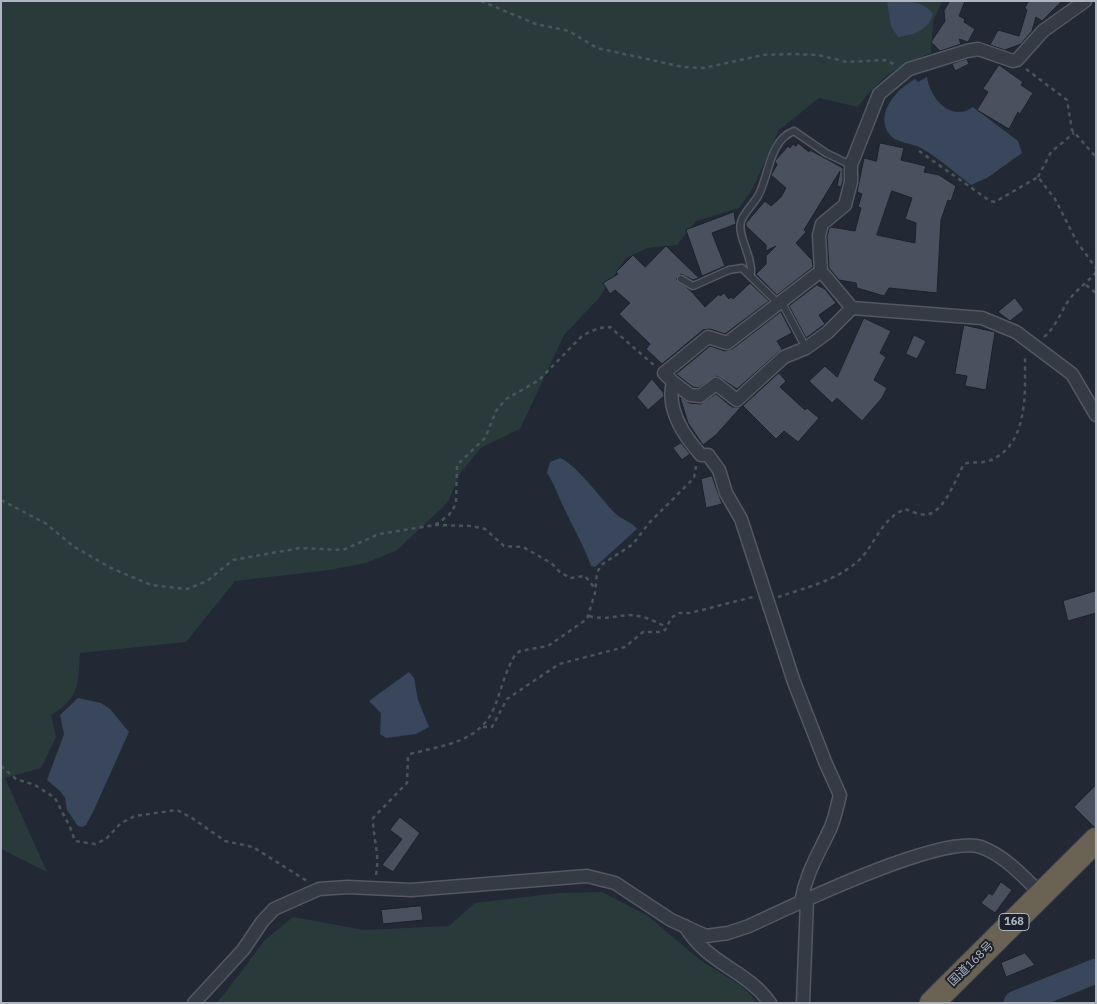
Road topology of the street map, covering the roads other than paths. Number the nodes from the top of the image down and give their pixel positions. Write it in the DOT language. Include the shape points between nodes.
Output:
graph roads {
  1 [pos="1085,1"];
  2 [pos="851,165"];
  3 [pos="821,271"];
  4 [pos="751,274"];
  5 [pos="681,279"];
  6 [pos="779,302"];
  7 [pos="852,308"];
  8 [pos="806,348"];
  9 [pos="669,377"];
  10 [pos="1096,416"];
  11 [pos="1096,840"];
  12 [pos="1041,894"];
  13 [pos="804,901"];
  14 [pos="685,926"];
  15 [pos="194,1003"];
  16 [pos="770,1003"];
  17 [pos="803,1003"];
  18 [pos="932,1003"];
  1 -- 2 [label="street" via="1043,31 1017,60 978,49 909,69 879,94"];
  2 -- 3 [label="street" via="851,182 845,205 822,224 818,235"];
  2 -- 4 [label="lane" via="794,131 783,139 770,159 758,196 741,222"];
  3 -- 6 [label="street"];
  3 -- 7 [label="street"];
  4 -- 5 [label="lane" via="737,267 693,286"];
  4 -- 6 [label="lane"];
  6 -- 8 [label="lane"];
  6 -- 9 [label="street" via="727,343 708,337"];
  7 -- 8 [label="street" via="827,334"];
  7 -- 10 [label="street" via="982,318 1016,332 1072,374"];
  8 -- 9 [label="street" via="784,357 737,400 716,384 700,396 690,395"];
  9 -- 13 [label="street" via="674,410 689,442 702,455 708,455 719,470 726,492 741,519 794,682 840,795 831,828 804,885"];
  11 -- 12 [label="highway, 国道168号 / 168"];
  12 -- 13 [label="street" via="1001,858 980,847 960,847 944,848 894,863"];
  12 -- 18 [label="highway, 国道168号 / 168"];
  13 -- 14 [label="street" via="728,933 706,936"];
  13 -- 17 [label="street"];
  14 -- 15 [label="street" via="615,883 587,876 411,890 319,889 274,909 243,950"];
  14 -- 16 [label="street" via="694,942 752,984"];
}
